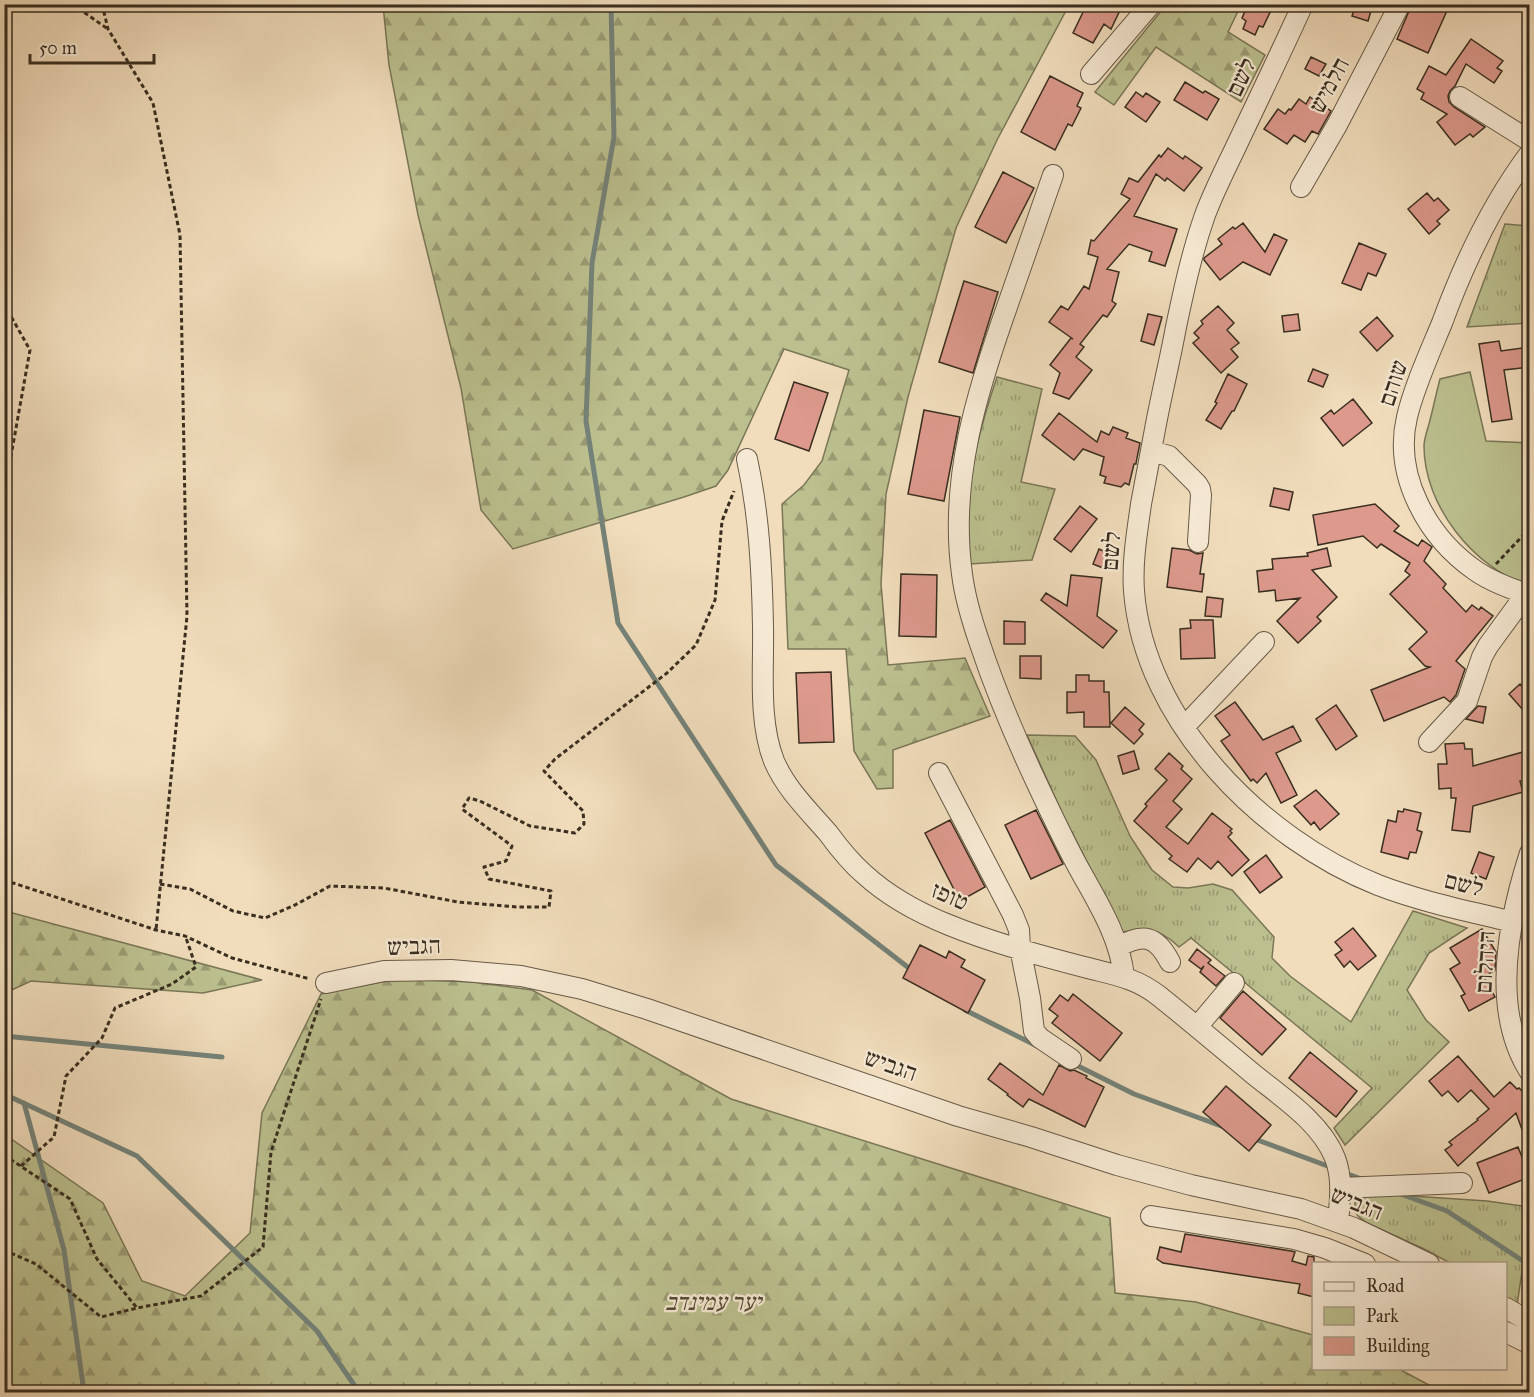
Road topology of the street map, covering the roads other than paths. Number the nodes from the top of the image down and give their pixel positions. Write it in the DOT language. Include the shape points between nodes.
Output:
graph roads {
  1 [pos="1151,4"];
  2 [pos="1304,4"];
  3 [pos="1400,4"];
  4 [pos="1091,74"];
  5 [pos="1460,97"];
  6 [pos="1530,141"];
  7 [pos="1530,153"];
  8 [pos="1053,175"];
  9 [pos="1301,188"];
  10 [pos="1151,452"];
  11 [pos="747,459"];
  12 [pos="1198,542"];
  13 [pos="1528,595"];
  14 [pos="1264,642"];
  15 [pos="1184,727"];
  16 [pos="1429,742"];
  17 [pos="939,773"];
  18 [pos="1530,853"];
  19 [pos="1513,922"];
  20 [pos="1118,947"];
  21 [pos="1020,948"];
  22 [pos="1170,962"];
  23 [pos="1124,977"];
  24 [pos="326,983"];
  25 [pos="1234,983"];
  26 [pos="1197,1027"];
  27 [pos="1071,1059"];
  28 [pos="1530,1072"];
  29 [pos="1462,1183"];
  30 [pos="1340,1188"];
  31 [pos="1151,1216"];
  32 [pos="1338,1222"];
  33 [pos="1362,1262"];
  34 [pos="1427,1262"];
  35 [pos="1507,1309"];
  36 [pos="1530,1322"];
  37 [pos="1507,1332"];
  38 [pos="1530,1344"];
  1 -- 4 [label="street"];
  2 -- 10 [label="street, לשם" via="1218,183 1201,227 1184,287"];
  3 -- 9 [label="street, חלמיש"];
  5 -- 6 [label="street"];
  7 -- 13 [label="street, שוהם" via="1500,196 1466,263 1413,399 1404,435 1409,480 1428,521 1465,563"];
  8 -- 20 [label="street" via="986,364 971,420 960,480 958,542 968,608 1000,700"];
  10 -- 12 [label="street" via="1169,456 1200,489"];
  10 -- 15 [label="street, לשם" via="1135,549 1134,591 1147,653"];
  11 -- 21 [label="street, טופז" via="761,555 765,721 778,770 840,849 877,885 934,919"];
  13 -- 16 [label="street" via="1488,646 1467,701"];
  14 -- 15 [label="street"];
  15 -- 19 [label="street, לשם" via="1247,801 1320,856 1405,895"];
  17 -- 21 [label="street" via="1013,915"];
  18 -- 19 [label="street, היהלום"];
  19 -- 28 [label="street, היהלום" via="1508,1006 1515,1041"];
  20 -- 22 [label="street" via="1131,939 1150,940 1159,945"];
  20 -- 23 [label="street"];
  21 -- 23 [label="street, טופז"];
  21 -- 27 [label="street" via="1034,1031"];
  23 -- 26 [label="street, טופז" via="1151,990"];
  24 -- 32 [label="street, הגביש" via="384,971 451,970 521,976 582,989 958,1116 1182,1183 1301,1209"];
  25 -- 26 [label="street"];
  26 -- 30 [label="street, טופז" via="1311,1123 1334,1156"];
  29 -- 30 [label="street"];
  30 -- 32 [label="street, טופז"];
  31 -- 33 [label="street" via="1294,1239"];
  32 -- 34 [label="street, הגביש"];
  35 -- 36 [label="street"];
  37 -- 38 [label="street"];
}
